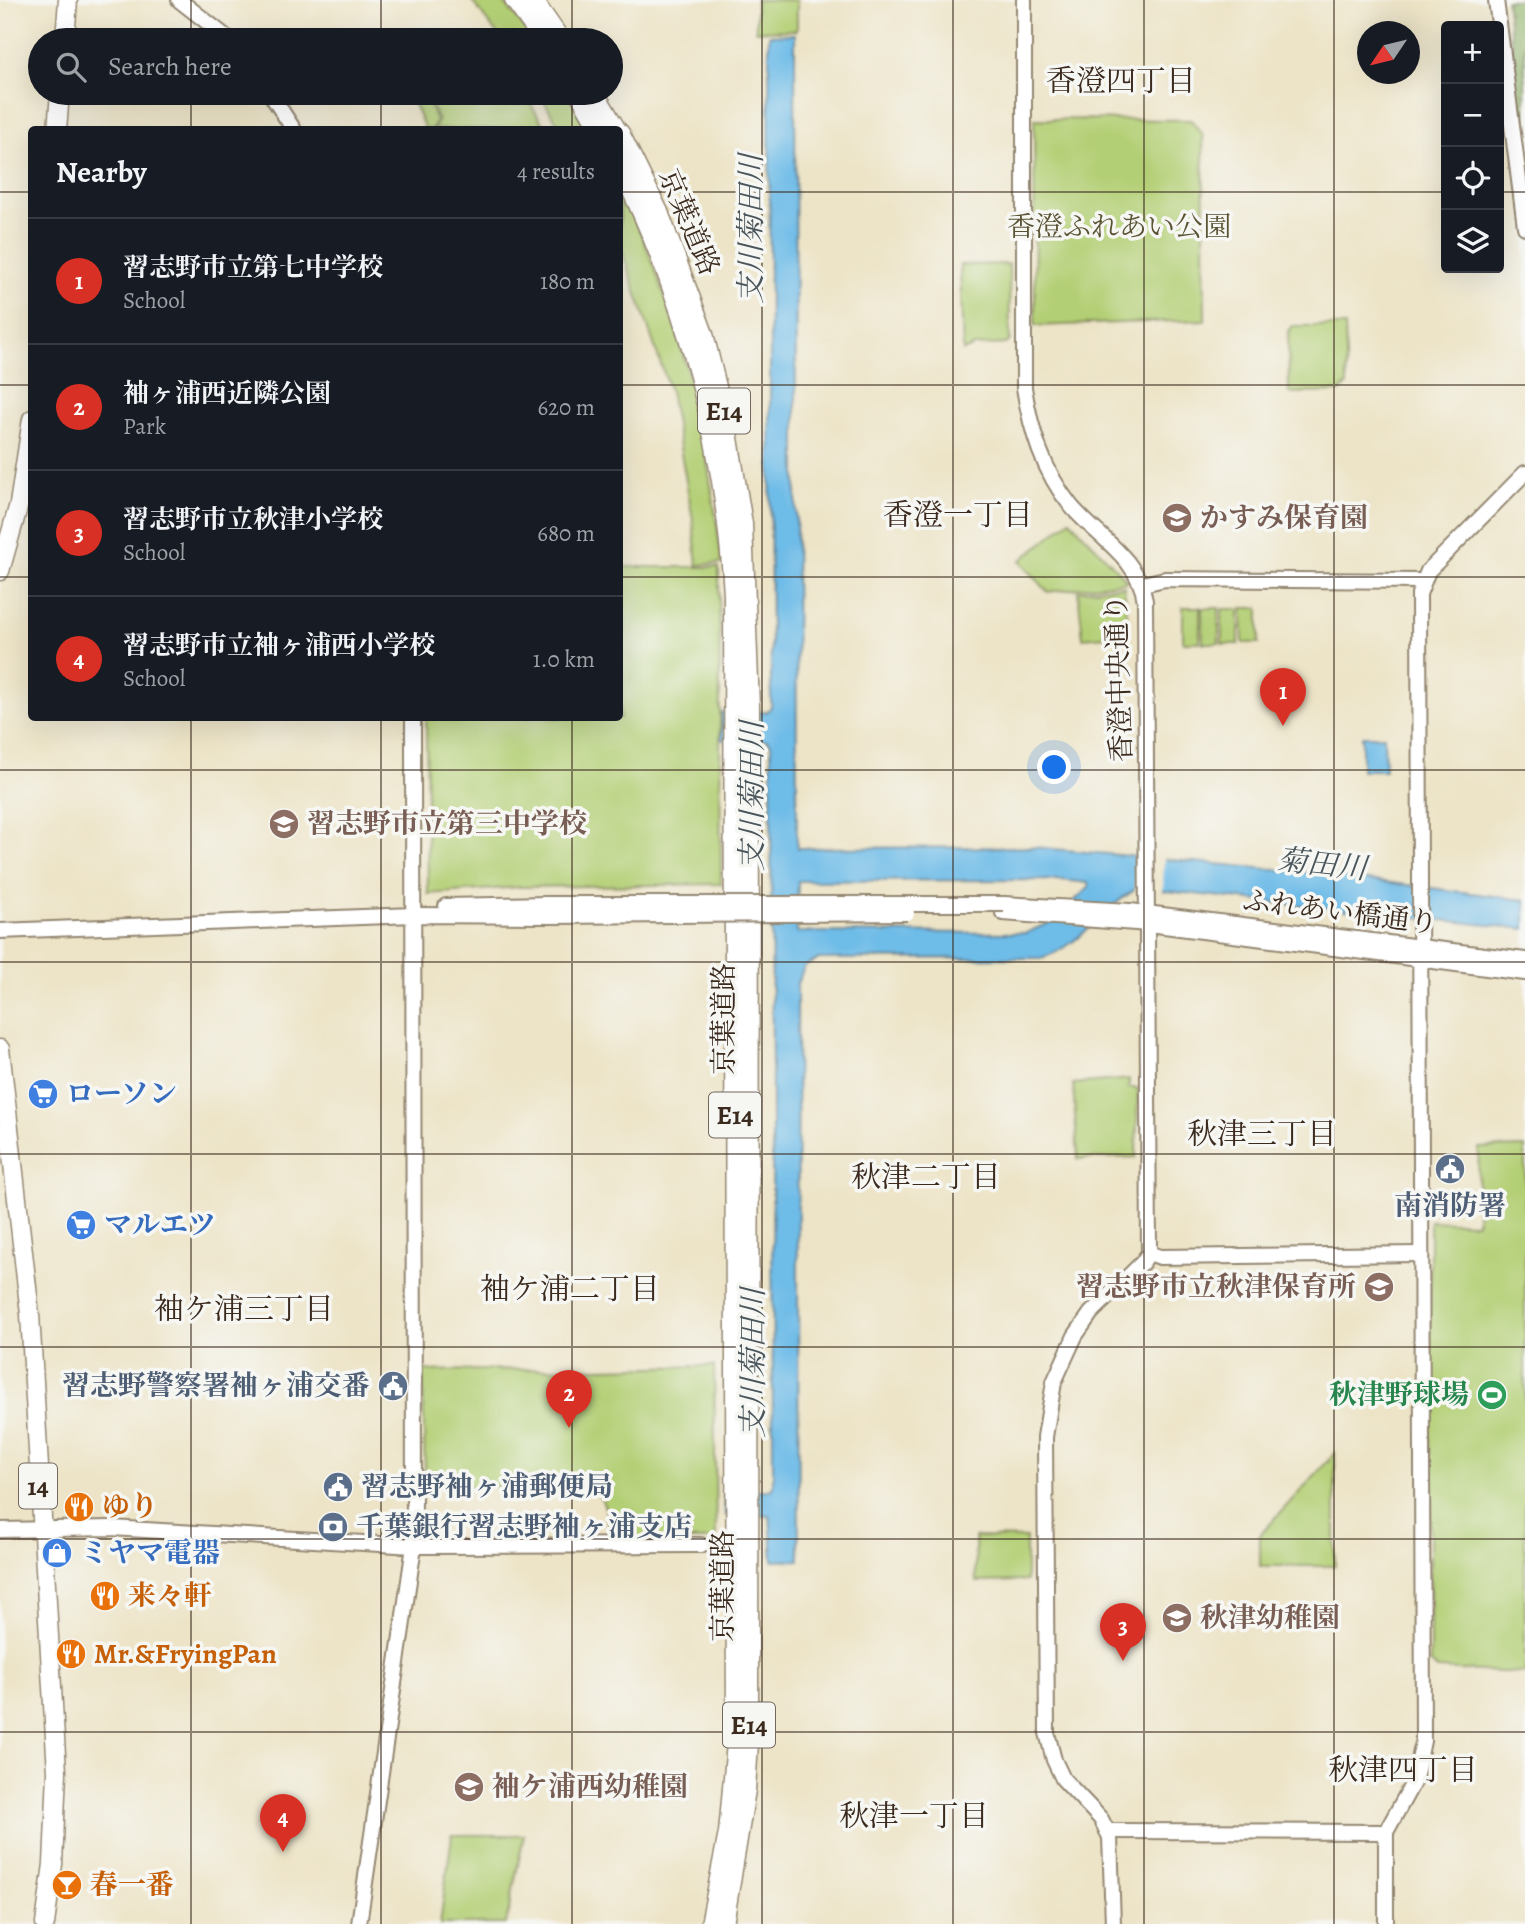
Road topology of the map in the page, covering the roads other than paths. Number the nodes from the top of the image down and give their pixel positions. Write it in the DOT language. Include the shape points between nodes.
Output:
graph roads {
  1 [pos="68,0"];
  2 [pos="179,0"];
  3 [pos="514,0"];
  4 [pos="533,0"];
  5 [pos="1024,0"];
  6 [pos="1496,0"];
  7 [pos="66,28"];
  8 [pos="215,28"];
  9 [pos="534,28"];
  10 [pos="553,28"];
  11 [pos="59,105"];
  12 [pos="278,105"];
  13 [pos="586,105"];
  14 [pos="603,105"];
  15 [pos="57,126"];
  16 [pos="291,126"];
  17 [pos="598,126"];
  18 [pos="615,126"];
  19 [pos="623,141"];
  20 [pos="623,173"];
  21 [pos="1525,227"];
  22 [pos="28,450"];
  23 [pos="1525,473"];
  24 [pos="4,545"];
  25 [pos="0,571"];
  26 [pos="1422,581"];
  27 [pos="1143,584"];
  28 [pos="742,708"];
  29 [pos="413,721"];
  30 [pos="414,911"];
  31 [pos="1148,918"];
  32 [pos="0,923"];
  33 [pos="0,931"];
  34 [pos="1418,952"];
  35 [pos="1525,960"];
  36 [pos="1525,973"];
  37 [pos="0,1049"];
  38 [pos="1149,1252"];
  39 [pos="1420,1254"];
  40 [pos="743,1524"];
  41 [pos="41,1528"];
  42 [pos="0,1530"];
  43 [pos="701,1545"];
  44 [pos="414,1546"];
  45 [pos="1107,1831"];
  46 [pos="1386,1832"];
  47 [pos="45,1924"];
  48 [pos="359,1924"];
  49 [pos="710,1924"];
  50 [pos="724,1924"];
  51 [pos="1113,1924"];
  52 [pos="1385,1924"];
  1 -- 7 [label="highway"];
  2 -- 8 [label="street"];
  3 -- 9 [label="highway"];
  4 -- 10 [label="highway"];
  5 -- 27 [label="street, 香澄中央通り" via="1024,378 1029,423 1043,459 1072,507"];
  6 -- 21 [label="street"];
  11 -- 15 [label="highway"];
  12 -- 16 [label="street"];
  13 -- 17 [label="highway"];
  14 -- 18 [label="highway, 京葉道路 / E14"];
  19 -- 28 [label="highway, 京葉道路 / E14" via="679,262 718,383 743,524"];
  20 -- 28 [label="highway, 京葉道路 / E14" via="678,306 712,425 731,554"];
  22 -- 24 [label="highway"];
  23 -- 26 [label="street"];
  24 -- 25 [label="highway"];
  26 -- 27 [label="street" via="1165,579"];
  26 -- 34 [label="street"];
  27 -- 31 [label="street, 香澄中央通り"];
  28 -- 40 [label="highway, 京葉道路 / E14"];
  29 -- 30 [label="street"];
  30 -- 31 [label="street, ふれあい橋通り, bridge" via="1003,908"];
  30 -- 32 [label="street"];
  30 -- 33 [label="street"];
  30 -- 44 [label="street"];
  31 -- 34 [label="street, ふれあい橋通り"];
  31 -- 38 [label="street, 香澄中央通り"];
  34 -- 35 [label="street, ふれあい橋通り"];
  34 -- 36 [label="street, ふれあい橋通り"];
  34 -- 39 [label="street"];
  37 -- 41 [label="highway, 14" via="30,1314"];
  38 -- 39 [label="street" via="1160,1257"];
  38 -- 45 [label="street" via="1075,1336 1054,1382 1045,1437 1047,1733 1063,1779"];
  39 -- 46 [label="street" via="1423,1741 1415,1779"];
  40 -- 49 [label="highway, 京葉道路 / E14" via="733,1785"];
  40 -- 50 [label="highway, 京葉道路 / E14" via="749,1743"];
  41 -- 42 [label="street"];
  41 -- 44 [label="street"];
  41 -- 47 [label="highway, 14" via="57,1772"];
  43 -- 44 [label="street"];
  44 -- 48 [label="street"];
  45 -- 46 [label="street"];
  45 -- 51 [label="street"];
  46 -- 52 [label="street"];
}
